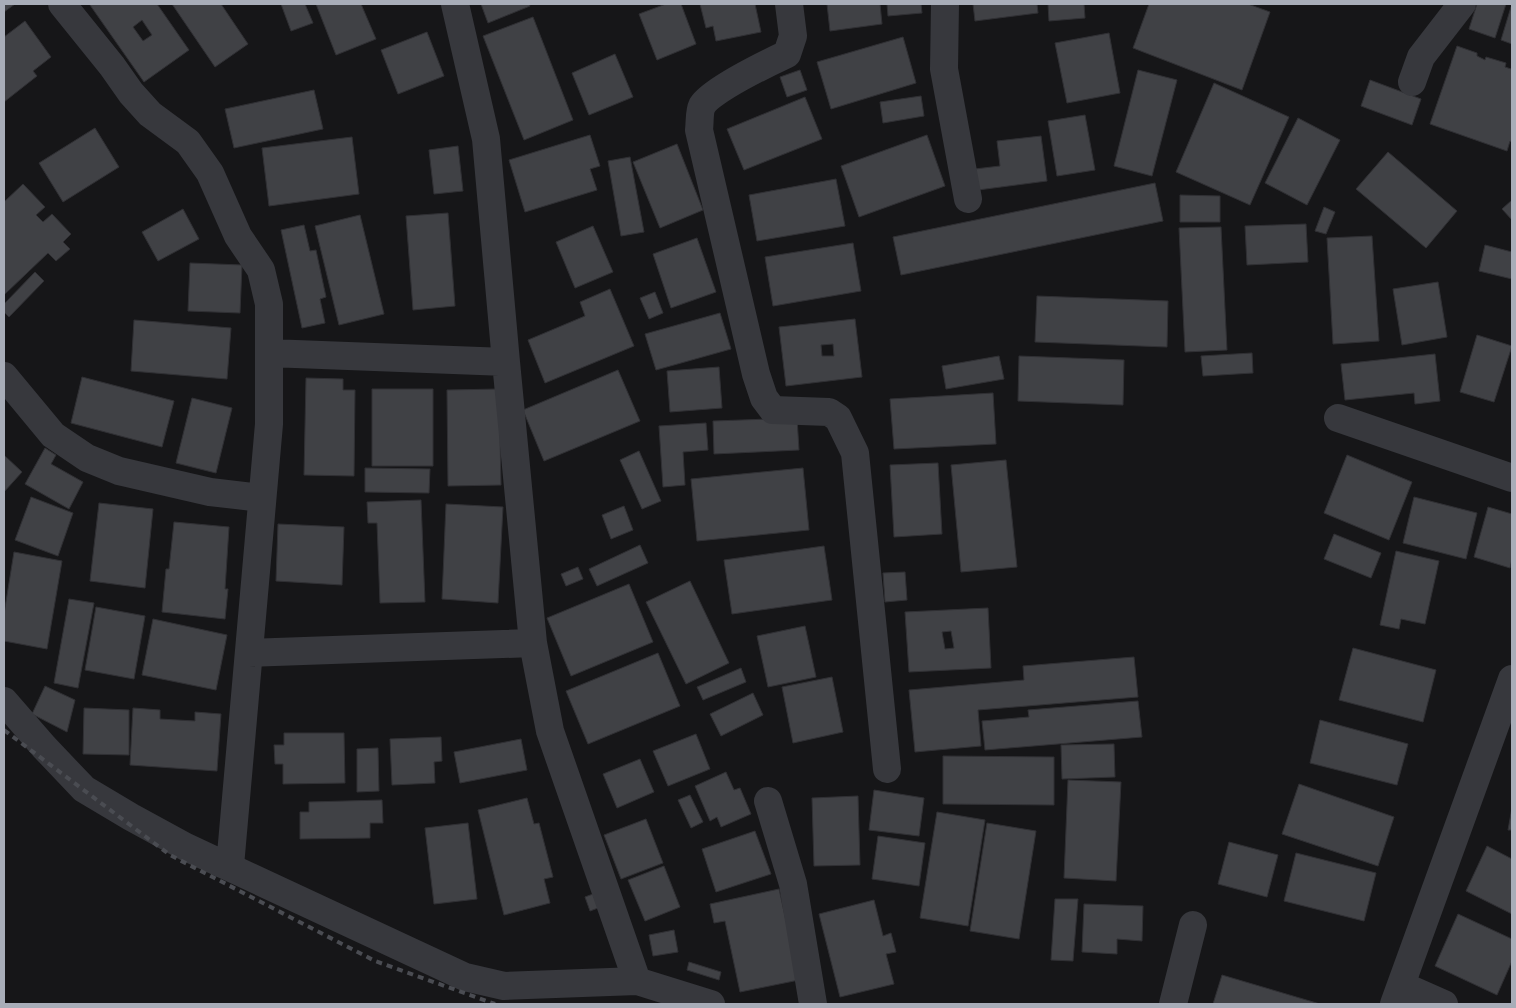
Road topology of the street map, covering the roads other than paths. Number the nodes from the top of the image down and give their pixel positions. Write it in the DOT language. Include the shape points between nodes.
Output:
graph roads {
  1 [pos="62,4"];
  2 [pos="455,4"];
  3 [pos="789,4"];
  4 [pos="945,4"];
  5 [pos="1462,4"];
  6 [pos="1412,82"];
  7 [pos="968,199"];
  8 [pos="268,353"];
  9 [pos="506,362"];
  10 [pos="4,376"];
  11 [pos="1338,418"];
  12 [pos="1512,478"];
  13 [pos="262,498"];
  14 [pos="533,643"];
  15 [pos="249,653"];
  16 [pos="1512,679"];
  17 [pos="4,701"];
  18 [pos="887,769"];
  19 [pos="768,801"];
  20 [pos="230,866"];
  21 [pos="1193,925"];
  22 [pos="637,981"];
  23 [pos="1397,994"];
  24 [pos="711,1004"];
  25 [pos="813,1004"];
  26 [pos="1173,1004"];
  27 [pos="1444,1004"];
  1 -- 8 [label="street" via="131,93 150,114 188,142 210,174 238,236 261,270 269,304"];
  2 -- 9 [label="street" via="486,139"];
  3 -- 18 [label="street" via="793,36 787,54 710,96 701,107 700,130 764,398 773,410 829,412 838,418 855,453"];
  4 -- 7 [label="street" via="944,69"];
  5 -- 6 [label="street" via="1421,56"];
  8 -- 9 [label="street"];
  8 -- 13 [label="street" via="269,424"];
  9 -- 14 [label="street"];
  10 -- 13 [label="street" via="53,435 87,458 128,473 210,492"];
  11 -- 12 [label="street"];
  13 -- 15 [label="street"];
  14 -- 15 [label="street"];
  14 -- 22 [label="street" via="550,730"];
  15 -- 20 [label="street"];
  16 -- 23 [label="street"];
  17 -- 20 [label="street" via="84,788 186,847"];
  19 -- 25 [label="street" via="793,884"];
  20 -- 22 [label="street" via="465,978 504,986"];
  21 -- 26 [label="street"];
  22 -- 24 [label="street"];
  23 -- 27 [label="street"];
}
